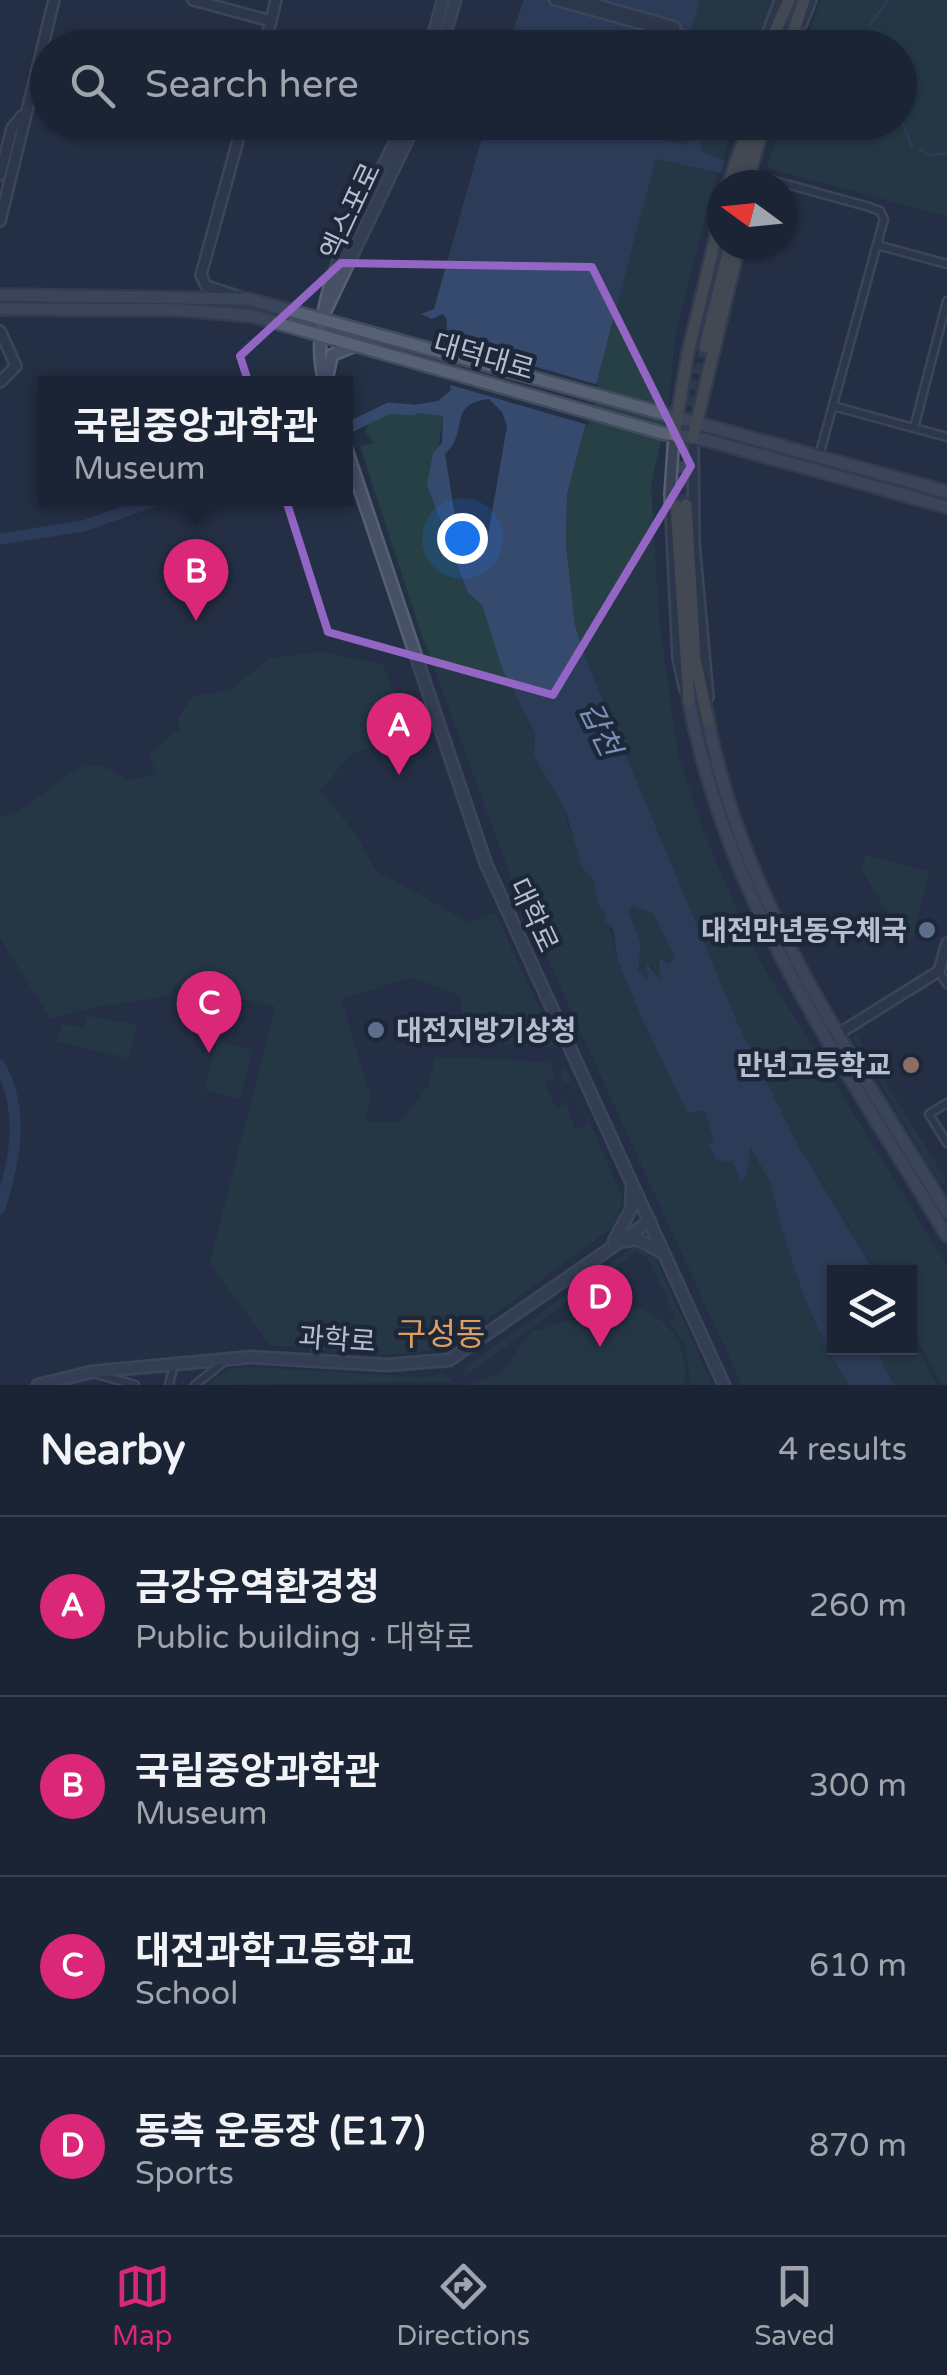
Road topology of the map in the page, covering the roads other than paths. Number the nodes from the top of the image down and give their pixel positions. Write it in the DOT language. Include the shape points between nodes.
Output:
graph roads {
  1 [pos="54,0"];
  2 [pos="192,0"];
  3 [pos="276,0"];
  4 [pos="443,0"];
  5 [pos="454,0"];
  6 [pos="555,0"];
  7 [pos="580,0"];
  8 [pos="780,0"];
  9 [pos="791,0"];
  10 [pos="808,0"];
  11 [pos="270,21"];
  12 [pos="46,30"];
  13 [pos="268,30"];
  14 [pos="435,30"];
  15 [pos="446,30"];
  16 [pos="664,30"];
  17 [pos="689,30"];
  18 [pos="769,30"];
  19 [pos="776,30"];
  20 [pos="782,30"];
  21 [pos="797,30"];
  22 [pos="798,30"];
  23 [pos="30,87"];
  24 [pos="22,116"];
  25 [pos="237,140"];
  26 [pos="397,140"];
  27 [pos="407,140"];
  28 [pos="741,140"];
  29 [pos="746,140"];
  30 [pos="763,140"];
  31 [pos="732,170"];
  32 [pos="740,170"];
  33 [pos="755,170"];
  34 [pos="0,175"];
  35 [pos="797,192"];
  36 [pos="0,202"];
  37 [pos="0,221"];
  38 [pos="877,245"];
  39 [pos="713,260"];
  40 [pos="718,260"];
  41 [pos="725,260"];
  42 [pos="735,260"];
  43 [pos="947,264"];
  44 [pos="0,295"];
  45 [pos="248,300"];
  46 [pos="947,302"];
  47 [pos="0,309"];
  48 [pos="323,317"];
  49 [pos="0,332"];
  50 [pos="319,332"];
  51 [pos="358,346"];
  52 [pos="696,348"];
  53 [pos="711,359"];
  54 [pos="325,376"];
  55 [pos="328,376"];
  56 [pos="2,378"];
  57 [pos="833,406"];
  58 [pos="672,415"];
  59 [pos="696,422"];
  60 [pos="914,428"];
  61 [pos="668,434"];
  62 [pos="947,437"];
  63 [pos="693,438"];
  64 [pos="819,457"];
  65 [pos="353,470"];
  66 [pos="947,492"];
  67 [pos="681,500"];
  68 [pos="947,507"];
  69 [pos="689,701"];
  70 [pos="708,720"];
  71 [pos="947,944"];
  72 [pos="939,971"];
  73 [pos="947,984"];
  74 [pos="838,1033"];
  75 [pos="826,1040"];
  76 [pos="947,1103"];
  77 [pos="947,1143"];
  78 [pos="632,1181"];
  79 [pos="942,1191"];
  80 [pos="947,1212"];
  81 [pos="650,1221"];
  82 [pos="947,1236"];
  83 [pos="613,1243"];
  84 [pos="665,1254"];
  85 [pos="318,1328"];
  86 [pos="228,1358"];
  87 [pos="316,1360"];
  88 [pos="174,1363"];
  89 [pos="91,1372"];
  90 [pos="38,1385"];
  91 [pos="135,1385"];
  92 [pos="170,1385"];
  93 [pos="195,1385"];
  94 [pos="724,1385"];
  1 -- 12 [label="street"];
  2 -- 11 [label="street"];
  3 -- 11 [label="street"];
  4 -- 14 [label="main road"];
  5 -- 15 [label="main road"];
  6 -- 16 [label="street"];
  7 -- 17 [label="street"];
  8 -- 18 [label="street"];
  9 -- 19 [label="highway"];
  9 -- 20 [label="highway"];
  10 -- 21 [label="highway"];
  10 -- 22 [label="highway"];
  11 -- 13 [label="street"];
  23 -- 24 [label="street"];
  24 -- 34 [label="street" via="12,128"];
  24 -- 36 [label="street"];
  24 -- 37 [label="street"];
  25 -- 45 [label="street" via="201,276 206,286"];
  26 -- 48 [label="main road, 엑스포로" via="324,299"];
  27 -- 48 [label="main road, 엑스포로"];
  28 -- 31 [label="highway"];
  29 -- 32 [label="highway"];
  30 -- 33 [label="highway"];
  35 -- 38 [label="street" via="880,211"];
  38 -- 43 [label="street"];
  38 -- 57 [label="street"];
  39 -- 52 [label="highway"];
  40 -- 52 [label="highway"];
  41 -- 52 [label="highway"];
  42 -- 53 [label="highway"];
  44 -- 45 [label="main road, 대덕대로"];
  45 -- 48 [label="main road, 대덕대로"];
  46 -- 60 [label="street"];
  47 -- 50 [label="main road, 대덕대로" via="217,312"];
  48 -- 50 [label="main road, 엑스포로"];
  48 -- 58 [label="main road, 대덕대로"];
  49 -- 56 [label="street" via="15,360"];
  50 -- 51 [label="main road, 대덕대로"];
  50 -- 54 [label="main road"];
  51 -- 55 [label="main road" via="332,355"];
  51 -- 61 [label="main road, 대덕대로"];
  52 -- 53 [label="highway" via="700,364"];
  52 -- 58 [label="highway"];
  53 -- 59 [label="highway"];
  57 -- 60 [label="street"];
  57 -- 64 [label="street"];
  58 -- 59 [label="main road, 대덕대로"];
  58 -- 61 [label="highway"];
  59 -- 63 [label="highway"];
  59 -- 64 [label="main road, 대덕대로"];
  60 -- 62 [label="street"];
  61 -- 63 [label="main road, 대덕대로"];
  61 -- 67 [label="street"];
  63 -- 67 [label="street"];
  63 -- 68 [label="main road, 대덕대로"];
  64 -- 66 [label="main road, 대덕대로"];
  65 -- 78 [label="main road, 대학로" via="486,864"];
  67 -- 69 [label="highway"];
  67 -- 70 [label="highway"];
  69 -- 75 [label="main road" via="709,786 747,893"];
  70 -- 74 [label="main road" via="760,888"];
  71 -- 72 [label="street"];
  72 -- 73 [label="street"];
  72 -- 74 [label="street"];
  74 -- 75 [label="street"];
  74 -- 79 [label="main road"];
  75 -- 82 [label="main road"];
  76 -- 77 [label="street" via="929,1114"];
  78 -- 81 [label="main road, 대학로"];
  78 -- 83 [label="main road" via="630,1209"];
  79 -- 80 [label="main road"];
  81 -- 83 [label="main road, 과학로"];
  81 -- 84 [label="main road, 대학로"];
  83 -- 84 [label="main road" via="636,1239"];
  83 -- 87 [label="main road, 과학로" via="449,1360"];
  84 -- 94 [label="main road, 대학로"];
  85 -- 87 [label="street"];
  86 -- 87 [label="main road, 과학로"];
  86 -- 88 [label="main road, 과학로"];
  86 -- 93 [label="street"];
  88 -- 89 [label="main road, 과학로"];
  88 -- 92 [label="street"];
  89 -- 90 [label="main road, 과학로"];
  89 -- 91 [label="street"];
}
